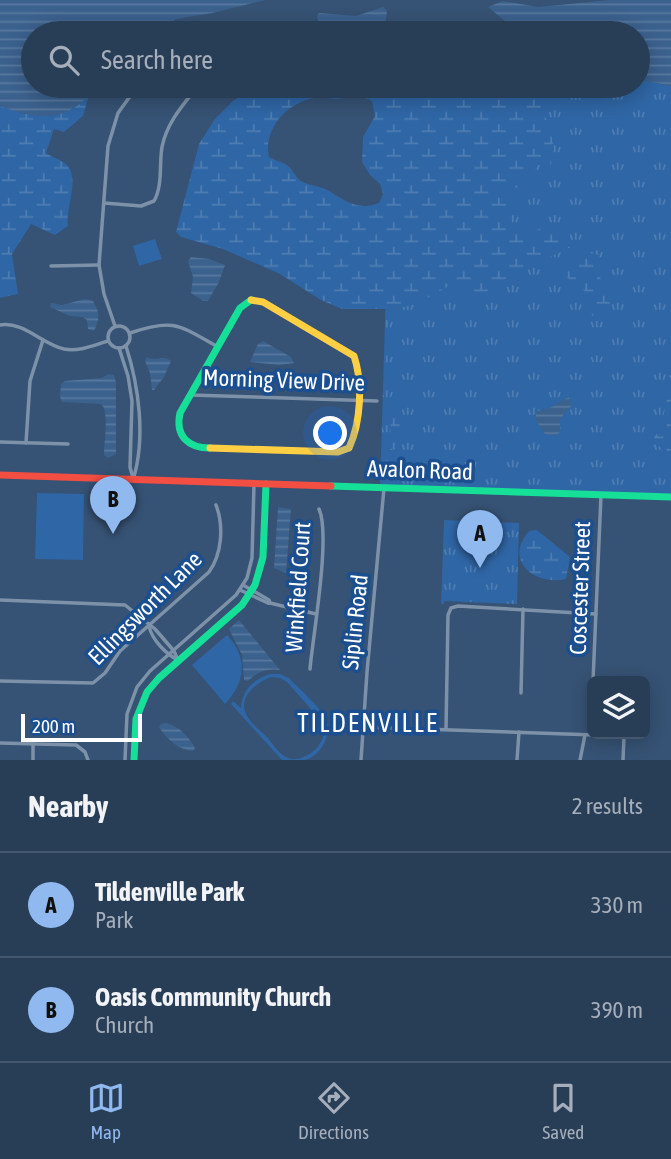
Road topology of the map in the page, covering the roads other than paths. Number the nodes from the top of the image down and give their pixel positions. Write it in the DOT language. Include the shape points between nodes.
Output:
graph roads {
  1 [pos="129,98"];
  2 [pos="188,98"];
  3 [pos="104,203"];
  4 [pos="99,265"];
  5 [pos="51,266"];
  6 [pos="0,325"];
  7 [pos="115,326"];
  8 [pos="130,333"];
  9 [pos="43,340"];
  10 [pos="108,341"];
  11 [pos="126,346"];
  12 [pos="218,347"];
  13 [pos="119,348"];
  14 [pos="190,395"];
  15 [pos="357,400"];
  16 [pos="377,401"];
  17 [pos="132,417"];
  18 [pos="139,417"];
  19 [pos="0,442"];
  20 [pos="26,443"];
  21 [pos="68,444"];
  22 [pos="0,475"];
  23 [pos="133,480"];
  24 [pos="254,484"];
  25 [pos="266,484"];
  26 [pos="384,488"];
  27 [pos="601,495"];
  28 [pos="671,497"];
  29 [pos="216,505"];
  30 [pos="319,509"];
  31 [pos="243,584"];
  32 [pos="240,590"];
  33 [pos="250,594"];
  34 [pos="0,600"];
  35 [pos="523,609"];
  36 [pos="316,614"];
  37 [pos="596,614"];
  38 [pos="149,626"];
  39 [pos="163,638"];
  40 [pos="158,642"];
  41 [pos="174,651"];
  42 [pos="169,655"];
  43 [pos="178,660"];
  44 [pos="310,669"];
  45 [pos="593,676"];
  46 [pos="0,681"];
  47 [pos="521,693"];
  48 [pos="364,727"];
  49 [pos="446,729"];
  50 [pos="519,732"];
  51 [pos="584,735"];
  52 [pos="587,735"];
  53 [pos="624,739"];
  54 [pos="0,743"];
  55 [pos="33,744"];
  56 [pos="33,760"];
  57 [pos="88,760"];
  58 [pos="125,760"];
  59 [pos="134,760"];
  60 [pos="361,760"];
  61 [pos="517,760"];
  62 [pos="580,760"];
  63 [pos="623,760"];
  1 -- 3 [label="street" via="111,131"];
  2 -- 3 [label="street" via="164,138 159,188 153,201 141,206"];
  3 -- 4 [label="street"];
  4 -- 5 [label="street"];
  4 -- 7 [label="street"];
  6 -- 9 [label="street" via="14,325"];
  7 -- 8 [label="street"];
  7 -- 10 [label="street"];
  8 -- 11 [label="street"];
  8 -- 12 [label="street" via="171,324"];
  9 -- 10 [label="street" via="73,350"];
  9 -- 20 [label="street" via="30,382"];
  10 -- 13 [label="street"];
  11 -- 13 [label="street"];
  11 -- 18 [label="street" via="138,388"];
  12 -- 14 [label="street"];
  12 -- 15 [label="street" via="245,303 263,302 354,356"];
  13 -- 17 [label="street" via="128,376"];
  14 -- 15 [label="street, Morning View Drive"];
  14 -- 15 [label="street" via="178,421 181,436 192,445 324,452 344,450 353,442"];
  15 -- 16 [label="street, Morning View Drive"];
  17 -- 18 [label="street"];
  17 -- 23 [label="street"];
  18 -- 23 [label="street"];
  19 -- 20 [label="street"];
  20 -- 21 [label="street"];
  22 -- 23 [label="street, Avalon Road"];
  23 -- 24 [label="street, Avalon Road"];
  24 -- 25 [label="street, Avalon Road"];
  24 -- 31 [label="street" via="252,558"];
  25 -- 26 [label="street, Avalon Road"];
  25 -- 33 [label="street" via="263,557"];
  26 -- 27 [label="street, Avalon Road"];
  26 -- 48 [label="street, Siplin Road"];
  27 -- 28 [label="street, Avalon Road"];
  27 -- 37 [label="street, Coscester Street"];
  29 -- 38 [label="street, Ellingsworth Lane" via="220,515 216,562"];
  30 -- 36 [label="street, Winkfield Court" via="324,520"];
  31 -- 32 [label="street"];
  31 -- 33 [label="street"];
  32 -- 33 [label="street"];
  32 -- 41 [label="street"];
  33 -- 36 [label="street" via="260,601"];
  33 -- 43 [label="street"];
  34 -- 38 [label="street" via="125,605"];
  35 -- 37 [label="street"];
  35 -- 47 [label="street"];
  35 -- 49 [label="street" via="451,608"];
  36 -- 44 [label="street, Winkfield Court"];
  37 -- 45 [label="street, Coscester Street"];
  38 -- 39 [label="street"];
  38 -- 40 [label="street"];
  38 -- 46 [label="street, Ellingsworth Lane" via="93,683"];
  39 -- 40 [label="street"];
  39 -- 41 [label="street"];
  40 -- 42 [label="street"];
  41 -- 42 [label="street"];
  41 -- 43 [label="street"];
  42 -- 43 [label="street"];
  42 -- 58 [label="street" via="143,679 130,701"];
  43 -- 59 [label="street" via="142,701 135,725"];
  48 -- 49 [label="street"];
  48 -- 60 [label="street, Siplin Road"];
  49 -- 50 [label="street"];
  50 -- 51 [label="street"];
  50 -- 61 [label="street"];
  51 -- 52 [label="street"];
  51 -- 62 [label="street"];
  53 -- 63 [label="street"];
  54 -- 55 [label="street"];
  55 -- 56 [label="street"];
  55 -- 57 [label="street" via="76,745"];
}
